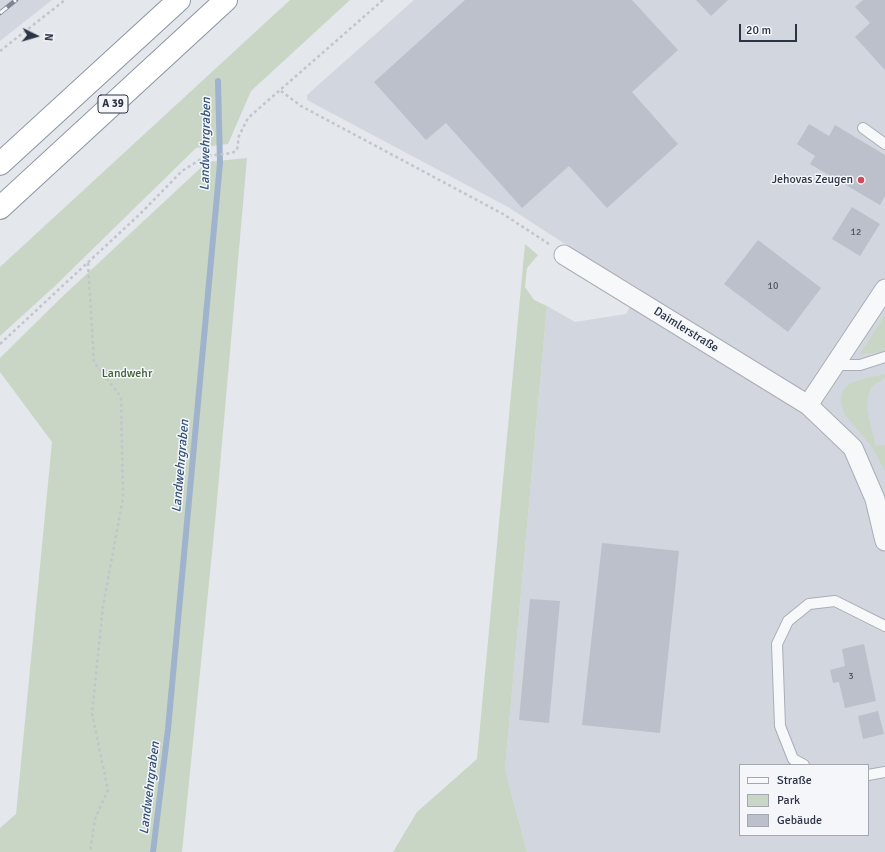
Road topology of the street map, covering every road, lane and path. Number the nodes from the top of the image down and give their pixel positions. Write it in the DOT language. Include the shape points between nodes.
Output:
graph roads {
  1 [pos="66,0"];
  2 [pos="179,0"];
  3 [pos="226,0"];
  4 [pos="383,0"];
  5 [pos="0,51"];
  6 [pos="281,91"];
  7 [pos="863,128"];
  8 [pos="885,144"];
  9 [pos="0,164"];
  10 [pos="0,208"];
  11 [pos="564,255"];
  12 [pos="88,263"];
  13 [pos="885,289"];
  14 [pos="0,344"];
  15 [pos="885,357"];
  16 [pos="835,365"];
  17 [pos="808,405"];
  18 [pos="880,497"];
  19 [pos="885,541"];
  20 [pos="885,626"];
  21 [pos="802,764"];
  22 [pos="885,772"];
  23 [pos="869,775"];
  24 [pos="90,852"];
  1 -- 5 [label="path"];
  2 -- 9 [label="highway, A 39"];
  3 -- 10 [label="highway, A 39"];
  4 -- 6 [label="path"];
  6 -- 11 [label="path" via="301,106 503,214"];
  6 -- 12 [label="path" via="248,118 239,136 238,150 206,156 182,171"];
  7 -- 8 [label="lane"];
  11 -- 17 [label="street, Daimlerstraße"];
  12 -- 14 [label="path"];
  12 -- 24 [label="path" via="94,362 121,397 123,498 102,606 92,714 108,790 95,819"];
  13 -- 16 [label="street"];
  15 -- 16 [label="lane" via="860,365"];
  16 -- 17 [label="street"];
  17 -- 18 [label="street, Daimlerstraße" via="853,448"];
  18 -- 19 [label="street, Daimlerstraße"];
  20 -- 21 [label="lane" via="834,601 809,604 788,621 777,644 780,726 793,759"];
  22 -- 23 [label="lane"];
}
